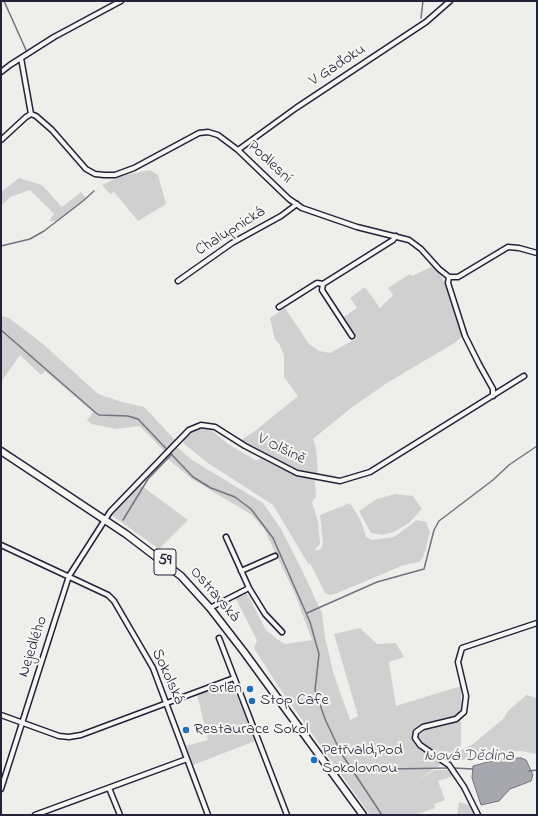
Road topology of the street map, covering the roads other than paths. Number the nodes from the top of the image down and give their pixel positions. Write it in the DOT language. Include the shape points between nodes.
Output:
graph roads {
  1 [pos="121,1"];
  2 [pos="450,1"];
  3 [pos="21,58"];
  4 [pos="1,72"];
  5 [pos="31,114"];
  6 [pos="1,140"];
  7 [pos="238,150"];
  8 [pos="297,204"];
  9 [pos="396,236"];
  10 [pos="537,253"];
  11 [pos="449,277"];
  12 [pos="178,281"];
  13 [pos="323,284"];
  14 [pos="279,307"];
  15 [pos="352,336"];
  16 [pos="524,376"];
  17 [pos="493,396"];
  18 [pos="1,451"];
  19 [pos="105,520"];
  20 [pos="226,537"];
  21 [pos="1,545"];
  22 [pos="275,556"];
  23 [pos="242,571"];
  24 [pos="69,576"];
  25 [pos="249,588"];
  26 [pos="210,608"];
  27 [pos="537,623"];
  28 [pos="282,632"];
  29 [pos="219,638"];
  30 [pos="234,678"];
  31 [pos="166,703"];
  32 [pos="1,715"];
  33 [pos="22,722"];
  34 [pos="188,759"];
  35 [pos="110,788"];
  36 [pos="1,789"];
  37 [pos="357,808"];
  38 [pos="35,815"];
  39 [pos="120,815"];
  40 [pos="208,815"];
  41 [pos="286,815"];
  42 [pos="360,815"];
  43 [pos="363,815"];
  44 [pos="478,815"];
  1 -- 3 [label="street"];
  2 -- 7 [label="street, V Gaďoku" via="426,22 296,108"];
  3 -- 4 [label="street"];
  3 -- 5 [label="street"];
  5 -- 6 [label="street"];
  5 -- 7 [label="street, Podlesní" via="40,118 86,169 95,174 115,175 134,168 199,133 218,135"];
  7 -- 8 [label="street, Podlesní"];
  8 -- 9 [label="street, Podlesní" via="327,218"];
  8 -- 12 [label="street, Chalupnická" via="281,216 232,243"];
  9 -- 11 [label="street, Podlesní" via="409,240 421,249"];
  9 -- 13 [label="street"];
  10 -- 11 [label="street" via="508,247 458,277"];
  11 -- 17 [label="street" via="448,283 465,336 493,389"];
  13 -- 14 [label="street" via="317,283"];
  13 -- 15 [label="street" via="322,290"];
  16 -- 17 [label="street, V Olšině"];
  17 -- 19 [label="street, V Olšině" via="370,472 340,481 297,473 245,446 215,426 201,425 189,430"];
  18 -- 19 [label="main road, Ostravská / 59"];
  19 -- 24 [label="street, Nejedlého"];
  19 -- 26 [label="main road, Ostravská / 59" via="166,562"];
  20 -- 23 [label="street"];
  21 -- 24 [label="street, Sokolská"];
  22 -- 23 [label="street"];
  23 -- 25 [label="street"];
  24 -- 31 [label="street, Sokolská" via="108,595 114,601 153,668"];
  24 -- 33 [label="street, Nejedlého"];
  25 -- 26 [label="street"];
  25 -- 28 [label="street" via="265,614"];
  26 -- 37 [label="main road, Ostravská / 59"];
  27 -- 44 [label="street" via="462,648 458,662 466,696 464,712 459,718 423,726 416,732 415,738 420,745 449,765"];
  29 -- 30 [label="street"];
  30 -- 31 [label="street"];
  30 -- 41 [label="street"];
  31 -- 33 [label="street" via="81,735 69,737 59,736"];
  31 -- 34 [label="street, Sokolská"];
  32 -- 33 [label="street"];
  33 -- 36 [label="street, Nejedlého"];
  34 -- 35 [label="street"];
  34 -- 40 [label="street, Sokolská"];
  35 -- 38 [label="street"];
  35 -- 39 [label="street"];
  37 -- 42 [label="main road, Ostravská"];
  37 -- 43 [label="main road, Ostravská"];
}
